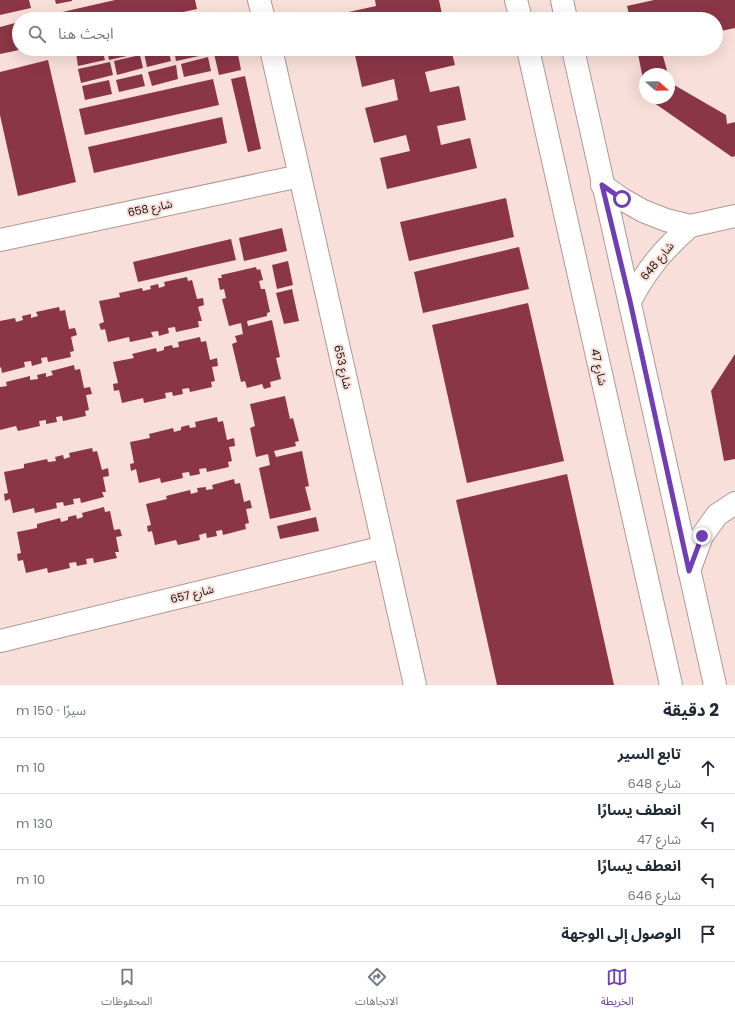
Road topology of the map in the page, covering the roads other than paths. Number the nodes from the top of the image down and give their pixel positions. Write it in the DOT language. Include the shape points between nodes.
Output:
graph roads {
  1 [pos="259,0"];
  2 [pos="516,0"];
  3 [pos="562,0"];
  4 [pos="262,12"];
  5 [pos="519,12"];
  6 [pos="565,12"];
  7 [pos="273,56"];
  8 [pos="530,56"];
  9 [pos="574,56"];
  10 [pos="300,176"];
  11 [pos="602,185"];
  12 [pos="735,216"];
  13 [pos="690,226"];
  14 [pos="0,240"];
  15 [pos="630,301"];
  16 [pos="735,503"];
  17 [pos="384,547"];
  18 [pos="689,571"];
  19 [pos="0,641"];
  20 [pos="415,685"];
  21 [pos="671,685"];
  22 [pos="715,685"];
  1 -- 4 [label="street"];
  2 -- 5 [label="street"];
  3 -- 6 [label="street"];
  7 -- 10 [label="street, شارع 653"];
  8 -- 21 [label="street, شارع 47"];
  9 -- 11 [label="street"];
  10 -- 14 [label="street, شارع 658"];
  10 -- 17 [label="street, شارع 653"];
  11 -- 13 [label="street, شارع 648" via="643,211"];
  11 -- 15 [label="street"];
  12 -- 13 [label="street, شارع 648"];
  13 -- 15 [label="street, شارع 648" via="655,260"];
  15 -- 18 [label="street"];
  16 -- 18 [label="street" via="717,515 702,536"];
  17 -- 19 [label="street, شارع 657"];
  17 -- 20 [label="street, شارع 653"];
  18 -- 22 [label="street"];
}
